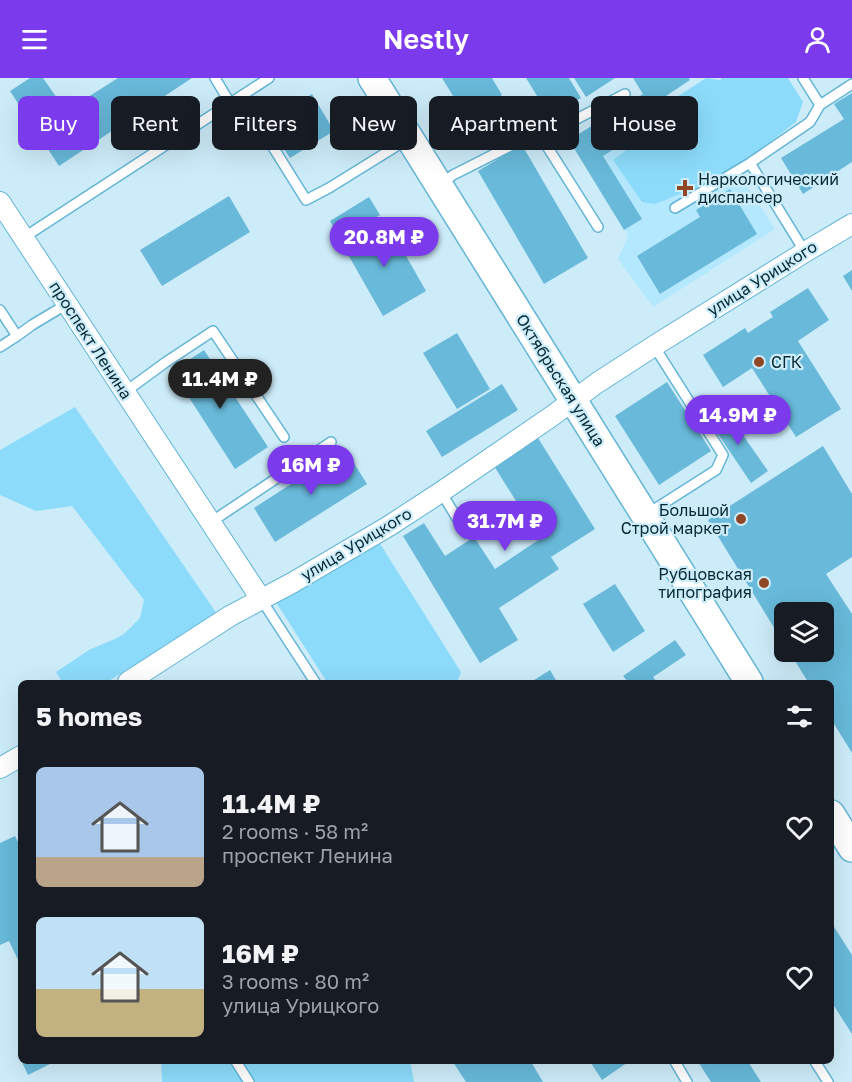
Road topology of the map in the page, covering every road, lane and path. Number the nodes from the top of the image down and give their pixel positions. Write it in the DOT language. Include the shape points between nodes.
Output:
graph roads {
  1 [pos="215,78"];
  2 [pos="269,78"];
  3 [pos="372,78"];
  4 [pos="803,78"];
  5 [pos="852,84"];
  6 [pos="625,94"];
  7 [pos="226,96"];
  8 [pos="241,96"];
  9 [pos="384,96"];
  10 [pos="820,105"];
  11 [pos="212,115"];
  12 [pos="579,118"];
  13 [pos="417,148"];
  14 [pos="275,150"];
  15 [pos="389,150"];
  16 [pos="502,150"];
  17 [pos="549,150"];
  18 [pos="750,163"];
  19 [pos="440,185"];
  20 [pos="0,202"];
  21 [pos="675,208"];
  22 [pos="852,224"];
  23 [pos="598,227"];
  24 [pos="23,238"];
  25 [pos="805,252"];
  26 [pos="67,304"];
  27 [pos="0,310"];
  28 [pos="17,336"];
  29 [pos="654,346"];
  30 [pos="0,347"];
  31 [pos="125,392"];
  32 [pos="573,400"];
  33 [pos="284,436"];
  34 [pos="331,442"];
  35 [pos="441,492"];
  36 [pos="645,515"];
  37 [pos="211,522"];
  38 [pos="466,533"];
  39 [pos="261,599"];
  40 [pos="131,680"];
  41 [pos="314,680"];
  42 [pos="748,680"];
  43 [pos="18,758"];
  44 [pos="0,768"];
  45 [pos="834,820"];
  46 [pos="845,843"];
  47 [pos="238,1064"];
  48 [pos="676,1064"];
  49 [pos="817,1064"];
  50 [pos="249,1082"];
  51 [pos="687,1082"];
  52 [pos="828,1082"];
  1 -- 7 [label="lane"];
  2 -- 8 [label="lane"];
  3 -- 9 [label="main road, Октябрьская улица"];
  4 -- 10 [label="lane"];
  5 -- 10 [label="lane"];
  6 -- 12 [label="lane"];
  10 -- 18 [label="lane" via="810,122"];
  11 -- 24 [label="lane"];
  13 -- 19 [label="main road, Октябрьская улица"];
  14 -- 15 [label="lane" via="306,200"];
  16 -- 19 [label="lane"];
  17 -- 23 [label="lane"];
  18 -- 21 [label="lane"];
  18 -- 25 [label="lane"];
  19 -- 32 [label="main road, Октябрьская улица"];
  20 -- 24 [label="street, проспект Ленина"];
  22 -- 25 [label="street, улица Урицкого"];
  24 -- 26 [label="street, проспект Ленина"];
  25 -- 29 [label="street, улица Урицкого"];
  26 -- 28 [label="lane"];
  26 -- 31 [label="street, проспект Ленина"];
  27 -- 28 [label="lane"];
  28 -- 30 [label="lane"];
  29 -- 32 [label="street, улица Урицкого"];
  29 -- 36 [label="lane" via="723,455 716,470"];
  31 -- 33 [label="lane" via="213,331"];
  31 -- 37 [label="street, проспект Ленина"];
  32 -- 35 [label="street, улица Урицкого"];
  32 -- 36 [label="main road, Октябрьская улица"];
  34 -- 37 [label="lane"];
  35 -- 38 [label="lane"];
  35 -- 39 [label="street, улица Урицкого"];
  36 -- 42 [label="main road, Октябрьская улица"];
  37 -- 39 [label="street, проспект Ленина"];
  39 -- 40 [label="street, улица Урицкого"];
  39 -- 41 [label="lane"];
  43 -- 44 [label="street"];
  45 -- 46 [label="main road"];
  47 -- 50 [label="lane"];
  48 -- 51 [label="lane"];
  49 -- 52 [label="lane"];
}
